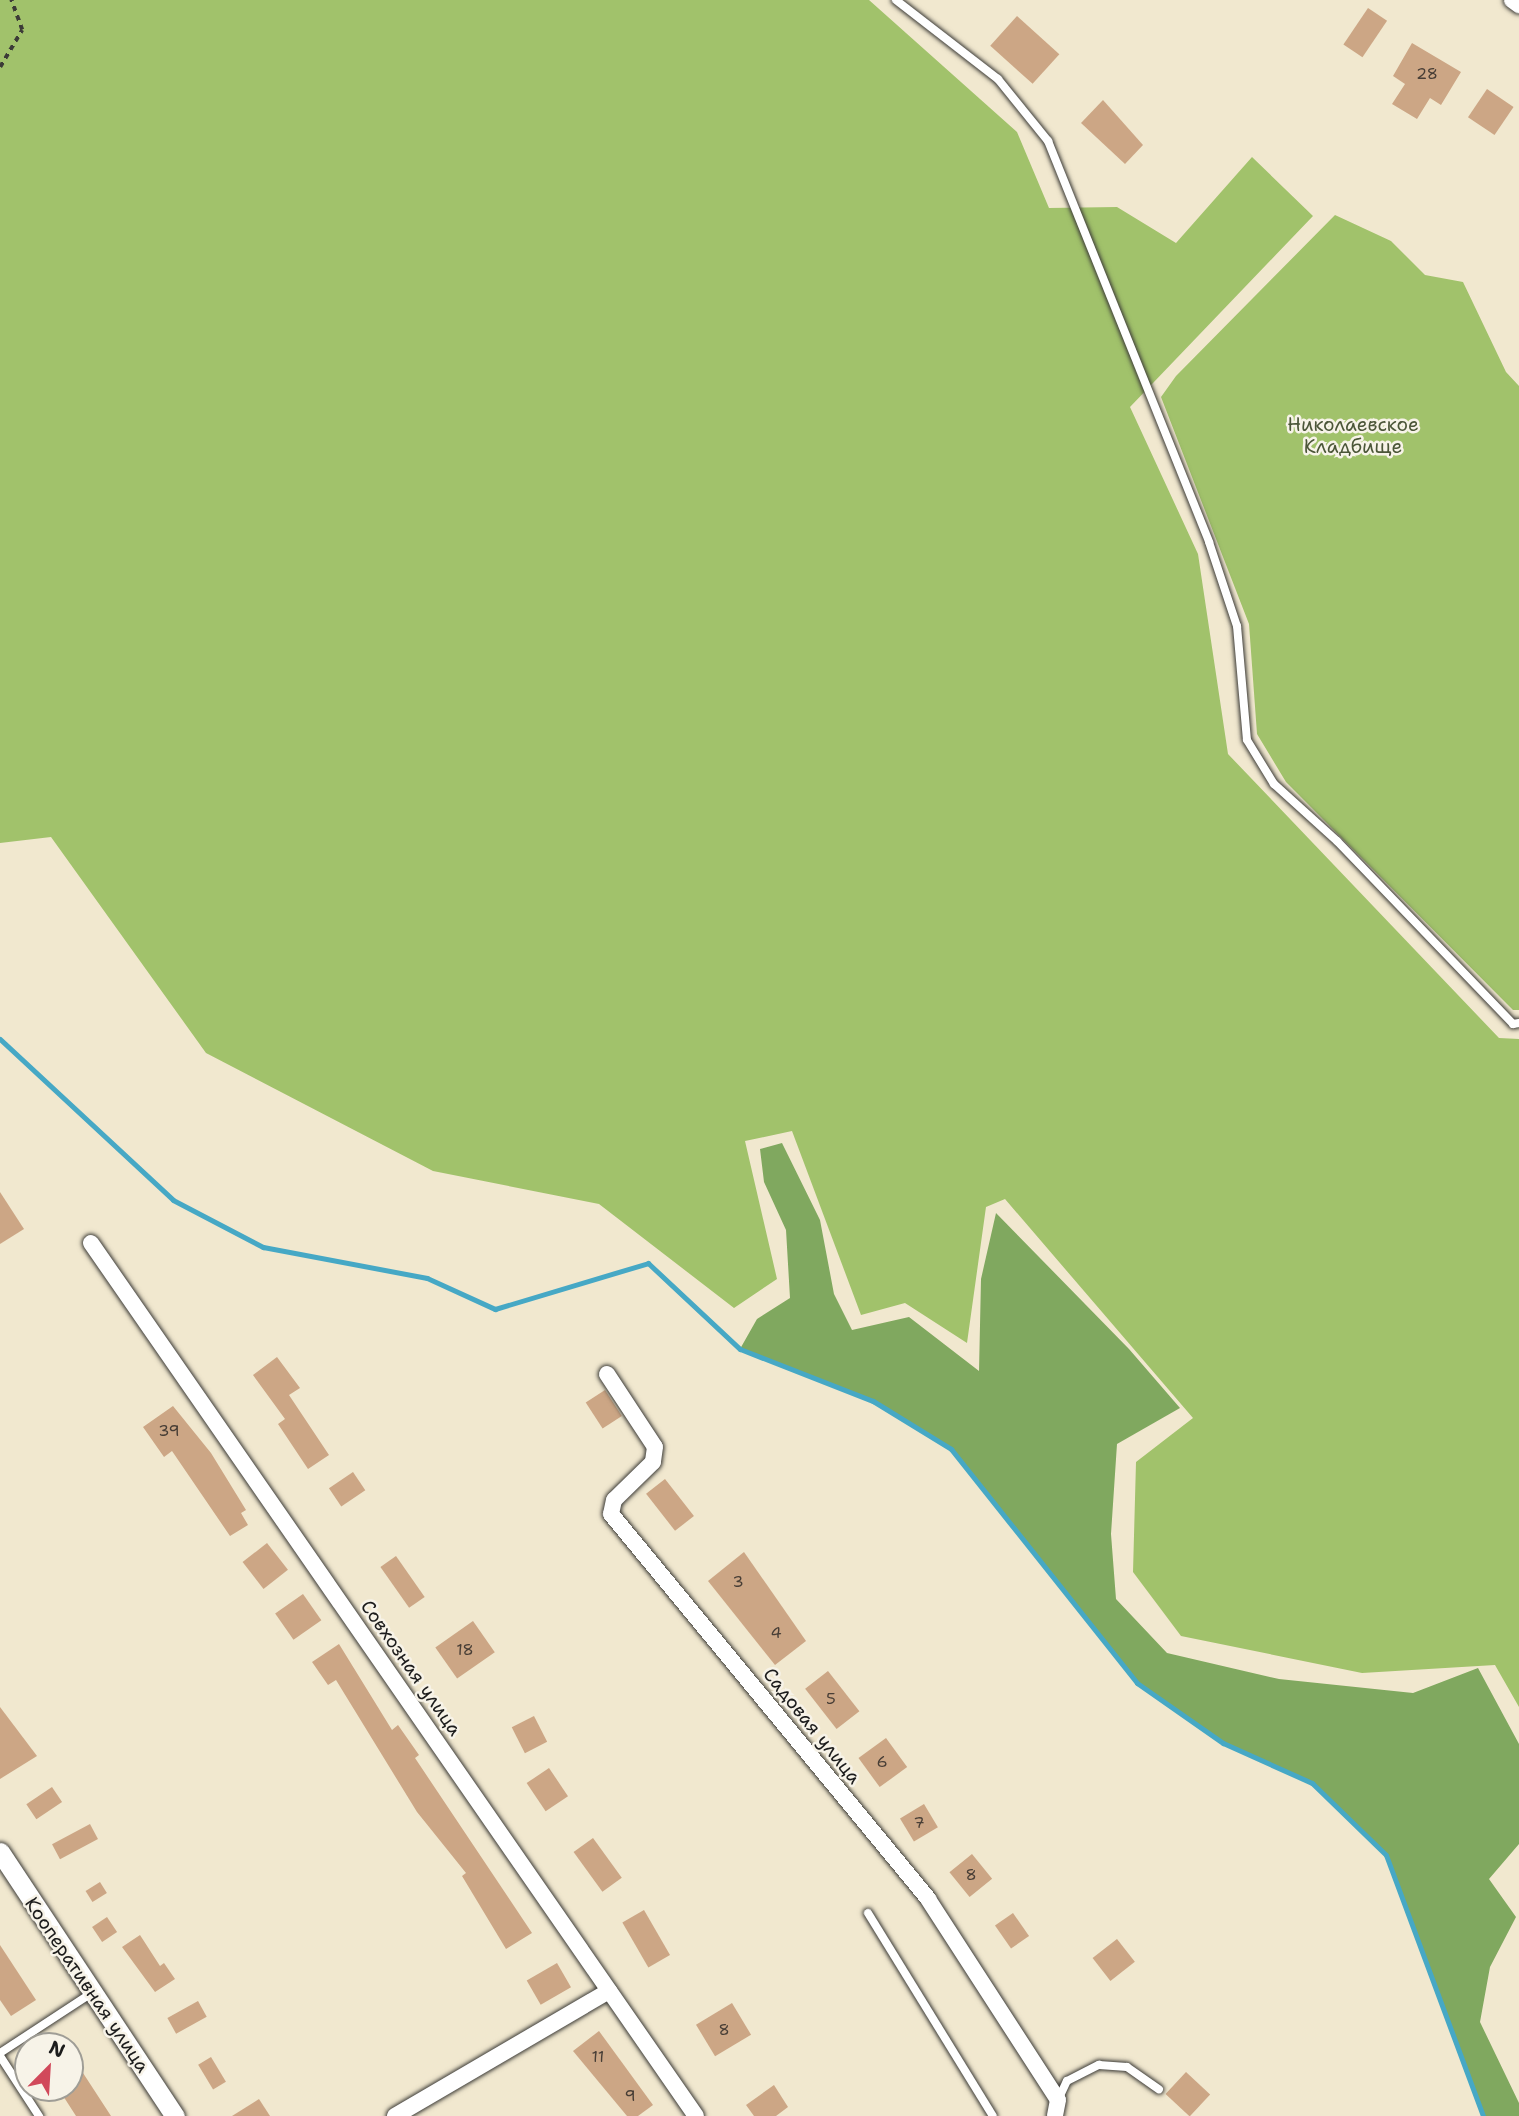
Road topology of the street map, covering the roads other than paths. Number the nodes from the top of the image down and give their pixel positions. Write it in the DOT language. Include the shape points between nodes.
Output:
graph roads {
  1 [pos="896,0"];
  2 [pos="1512,0"];
  3 [pos="1519,5"];
  4 [pos="1519,1023"];
  5 [pos="91,1243"];
  6 [pos="607,1374"];
  7 [pos="0,1852"];
  8 [pos="868,1913"];
  9 [pos="609,1991"];
  10 [pos="90,1994"];
  11 [pos="0,2055"];
  12 [pos="1159,2088"];
  13 [pos="1057,2108"];
  14 [pos="39,2116"];
  15 [pos="175,2116"];
  16 [pos="395,2116"];
  17 [pos="696,2116"];
  18 [pos="993,2116"];
  1 -- 4 [label="lane" via="998,79 1048,141 1209,542 1237,626 1247,740 1267,773 1513,1024"];
  2 -- 3 [label="street"];
  5 -- 9 [label="street, Совхозная улица"];
  6 -- 13 [label="street, Садовая улица" via="655,1447 653,1462 614,1500 611,1514 928,1899"];
  7 -- 10 [label="street, Кооперативная улица"];
  8 -- 18 [label="lane"];
  9 -- 16 [label="street"];
  9 -- 17 [label="street, Совхозная улица"];
  10 -- 11 [label="lane"];
  10 -- 15 [label="street, Кооперативная улица"];
  11 -- 14 [label="lane"];
  12 -- 13 [label="lane" via="1127,2067 1099,2065 1067,2081"];
}
